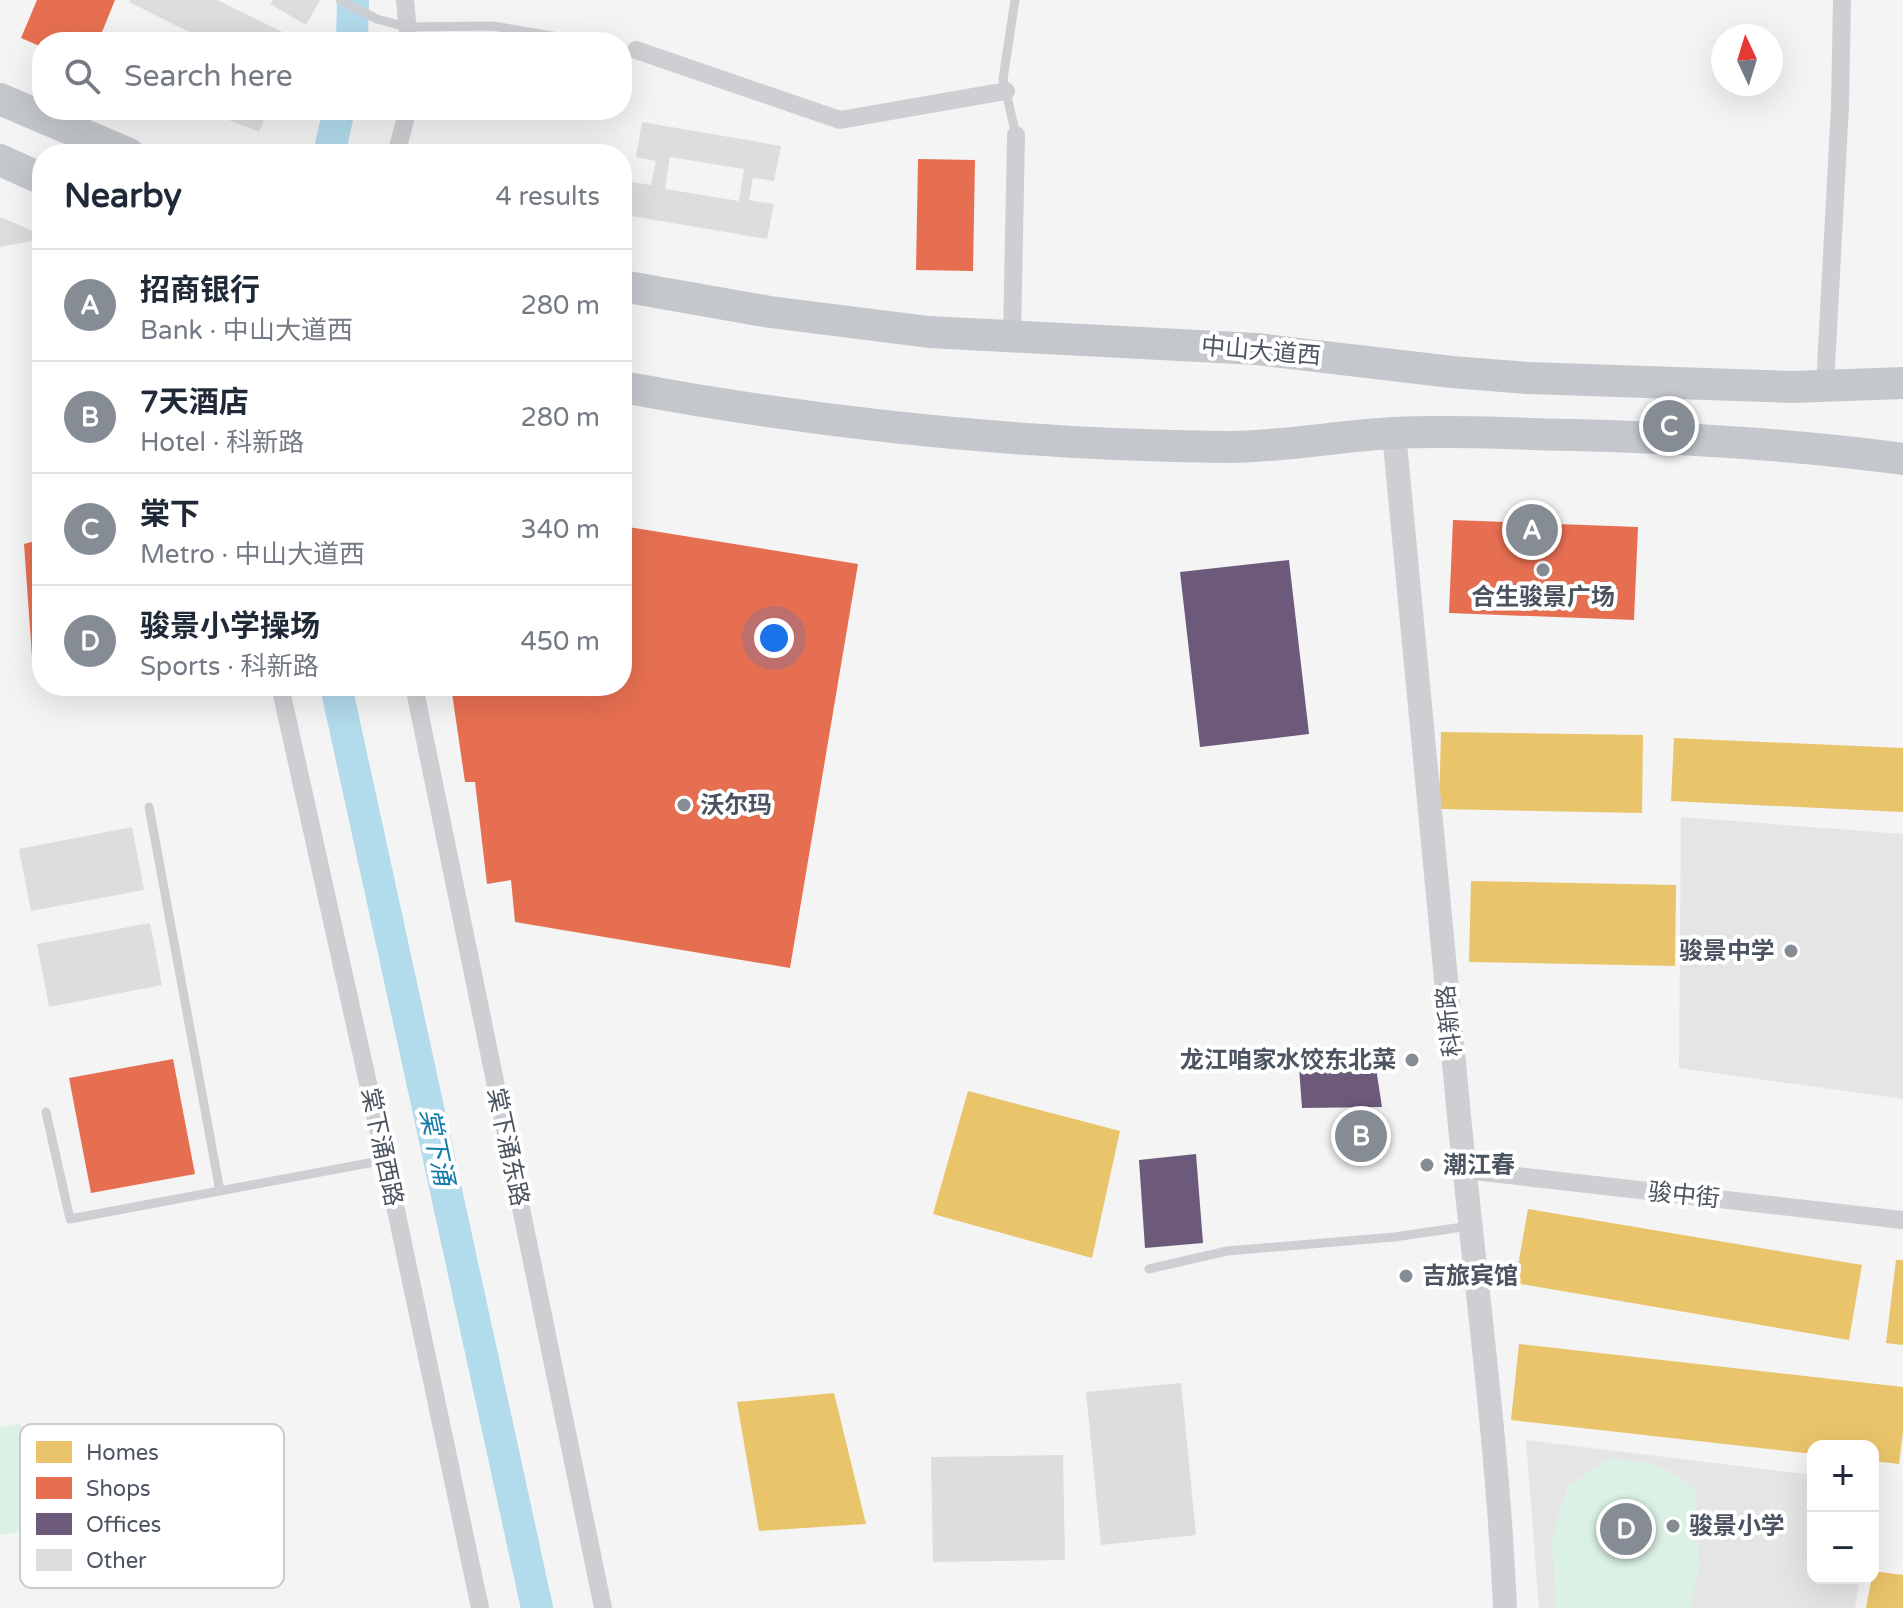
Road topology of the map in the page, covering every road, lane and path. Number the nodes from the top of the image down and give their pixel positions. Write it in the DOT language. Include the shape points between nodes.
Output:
graph roads {
  1 [pos="340,0"];
  2 [pos="405,0"];
  3 [pos="1015,0"];
  4 [pos="1842,0"];
  5 [pos="404,32"];
  6 [pos="408,32"];
  7 [pos="429,32"];
  8 [pos="529,32"];
  9 [pos="632,50"];
  10 [pos="1006,91"];
  11 [pos="0,99"];
  12 [pos="32,113"];
  13 [pos="49,120"];
  14 [pos="405,120"];
  15 [pos="1016,135"];
  16 [pos="106,144"];
  17 [pos="399,144"];
  18 [pos="0,160"];
  19 [pos="32,174"];
  20 [pos="632,288"];
  21 [pos="1012,338"];
  22 [pos="1903,383"];
  23 [pos="1825,386"];
  24 [pos="632,389"];
  25 [pos="1394,433"];
  26 [pos="1903,459"];
  27 [pos="282,696"];
  28 [pos="416,696"];
  29 [pos="149,807"];
  30 [pos="46,1112"];
  31 [pos="385,1160"];
  32 [pos="1464,1170"];
  33 [pos="220,1191"];
  34 [pos="1903,1220"];
  35 [pos="1470,1226"];
  36 [pos="1149,1269"];
  37 [pos="480,1608"];
  38 [pos="603,1608"];
  39 [pos="1505,1608"];
  1 -- 5 [label="lane"];
  2 -- 6 [label="street"];
  3 -- 10 [label="lane" via="1003,79"];
  4 -- 23 [label="street"];
  7 -- 8 [label="lane" via="493,26"];
  9 -- 10 [label="street" via="840,120"];
  10 -- 15 [label="lane"];
  11 -- 12 [label="highway"];
  13 -- 16 [label="highway"];
  14 -- 17 [label="street"];
  15 -- 21 [label="street"];
  18 -- 19 [label="highway"];
  20 -- 21 [label="highway, 中山大道西" via="857,324"];
  21 -- 23 [label="highway, 中山大道西" via="1257,349 1528,378"];
  22 -- 23 [label="highway, 中山大道西"];
  24 -- 25 [label="highway" via="852,424 1012,438 1229,447"];
  25 -- 26 [label="highway" via="1749,441"];
  25 -- 32 [label="street, 科新路"];
  27 -- 31 [label="street, 棠下涌西路"];
  28 -- 38 [label="street, 棠下涌东路"];
  29 -- 33 [label="lane"];
  30 -- 33 [label="lane" via="70,1219"];
  31 -- 33 [label="lane"];
  31 -- 37 [label="street, 棠下涌西路"];
  32 -- 34 [label="street, 骏中街"];
  32 -- 35 [label="street, 科新路"];
  35 -- 36 [label="lane" via="1227,1251"];
  35 -- 39 [label="street, 科新路"];
}
